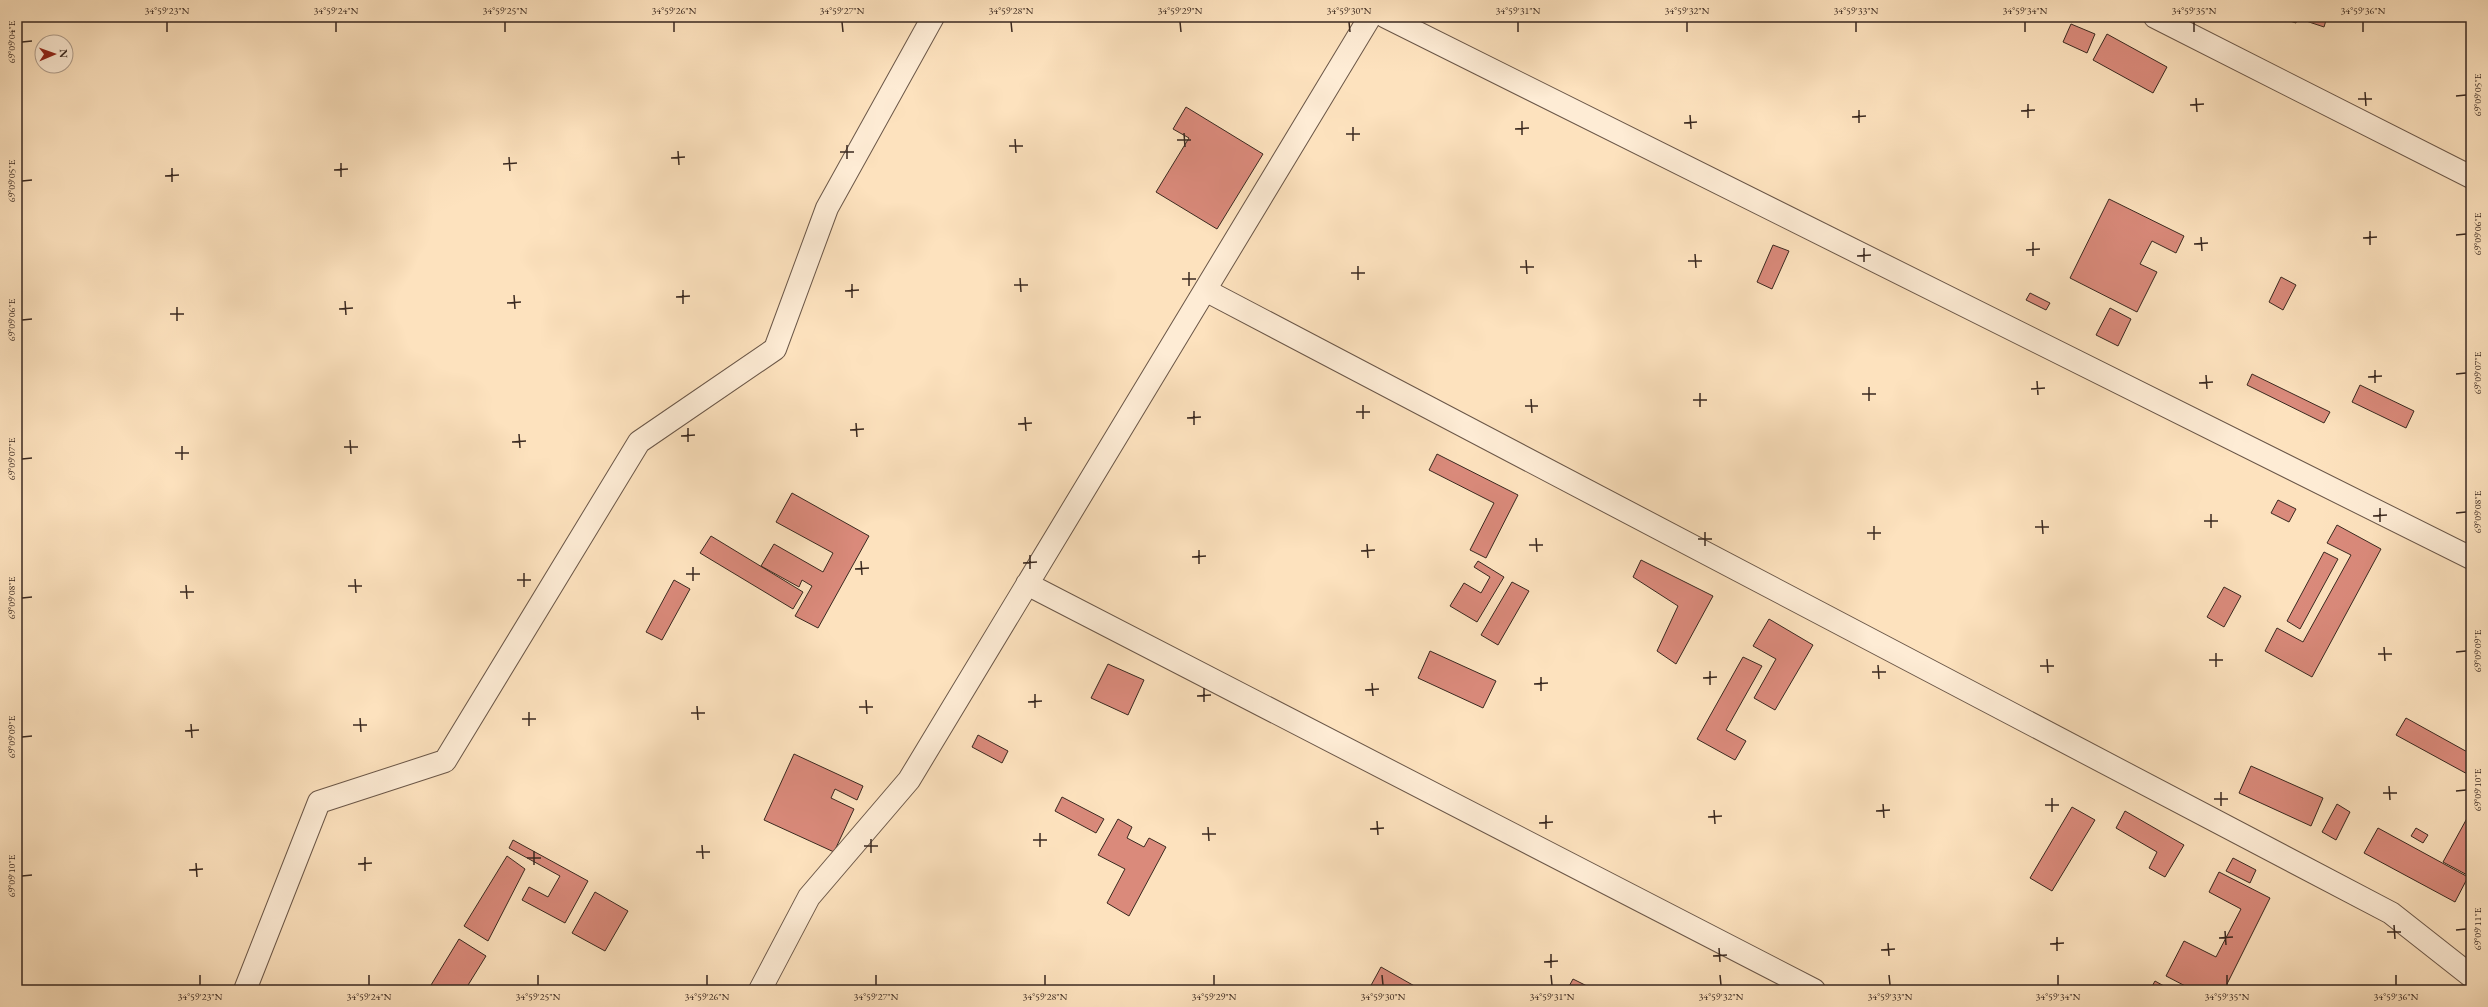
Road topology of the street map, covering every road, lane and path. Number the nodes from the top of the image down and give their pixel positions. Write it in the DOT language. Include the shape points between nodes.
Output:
graph roads {
  1 [pos="933,17"];
  2 [pos="1370,17"];
  3 [pos="1386,17"];
  4 [pos="2162,19"];
  5 [pos="2471,177"];
  6 [pos="1205,290"];
  7 [pos="2471,558"];
  8 [pos="1027,584"];
  9 [pos="2471,976"];
  10 [pos="245,990"];
  11 [pos="760,990"];
  12 [pos="1814,990"];
  1 -- 10 [label="street" via="828,208 775,349 639,442 446,761 319,802"];
  2 -- 6 [label="street"];
  3 -- 7 [label="street"];
  4 -- 5 [label="street"];
  6 -- 8 [label="street"];
  6 -- 9 [label="street" via="2391,913"];
  8 -- 11 [label="street" via="910,780 809,897"];
  8 -- 12 [label="street"];
}
